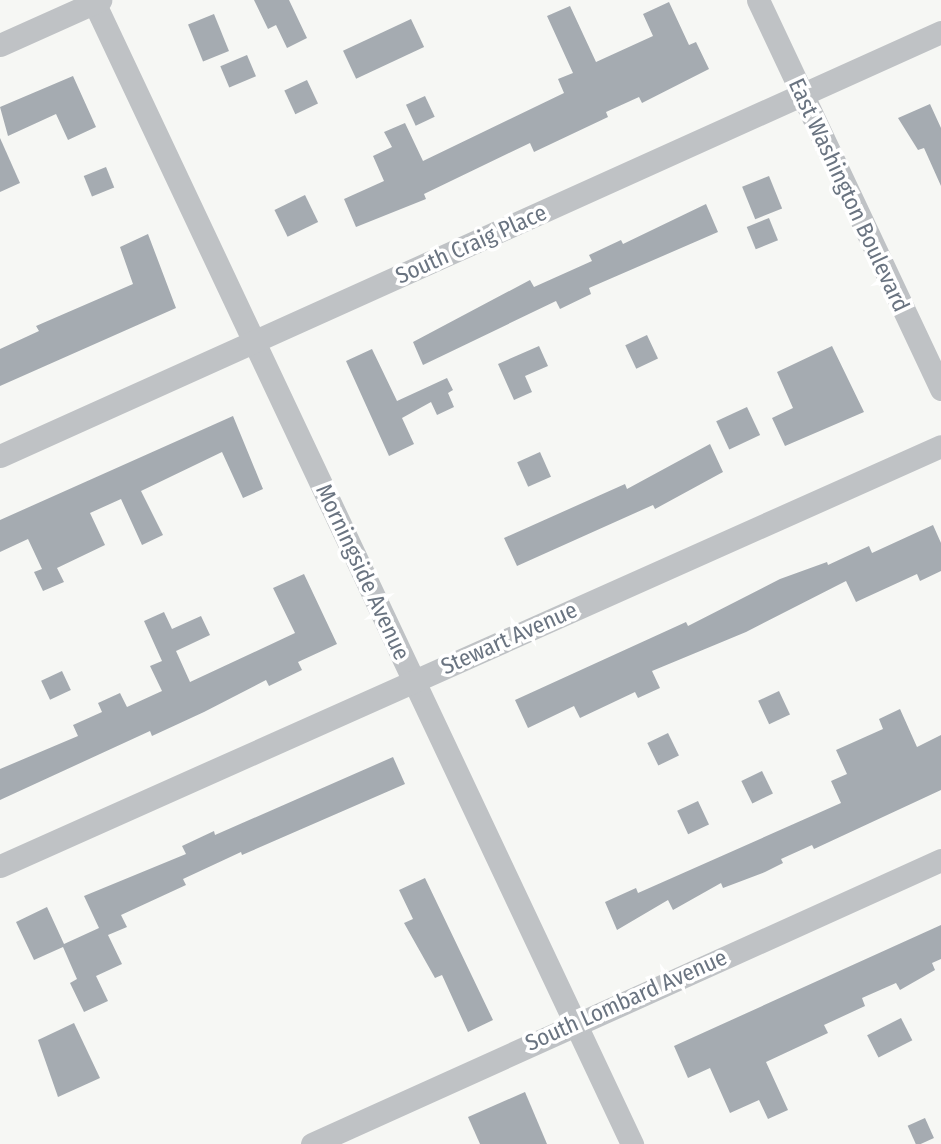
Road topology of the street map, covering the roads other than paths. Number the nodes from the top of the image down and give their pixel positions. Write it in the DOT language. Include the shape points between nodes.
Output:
graph roads {
  1 [pos="758,0"];
  2 [pos="96,1"];
  3 [pos="941,32"];
  4 [pos="0,45"];
  5 [pos="802,94"];
  6 [pos="255,342"];
  7 [pos="941,389"];
  8 [pos="941,446"];
  9 [pos="0,456"];
  10 [pos="414,681"];
  11 [pos="941,860"];
  12 [pos="0,866"];
  13 [pos="573,1023"];
  14 [pos="312,1144"];
  15 [pos="632,1144"];
  1 -- 5 [label="street, East Washington Boulevard"];
  2 -- 4 [label="street"];
  2 -- 6 [label="street, Morningside Avenue"];
  3 -- 5 [label="street, South Craig Place"];
  5 -- 6 [label="street, South Craig Place"];
  5 -- 7 [label="street, East Washington Boulevard"];
  6 -- 9 [label="street, South Craig Place"];
  6 -- 10 [label="street, Morningside Avenue"];
  8 -- 10 [label="street, Stewart Avenue"];
  10 -- 12 [label="street, Stewart Avenue"];
  10 -- 13 [label="street, Morningside Avenue"];
  11 -- 13 [label="street, South Lombard Avenue"];
  13 -- 14 [label="street, South Lombard Avenue"];
  13 -- 15 [label="street, Morningside Avenue"];
}
